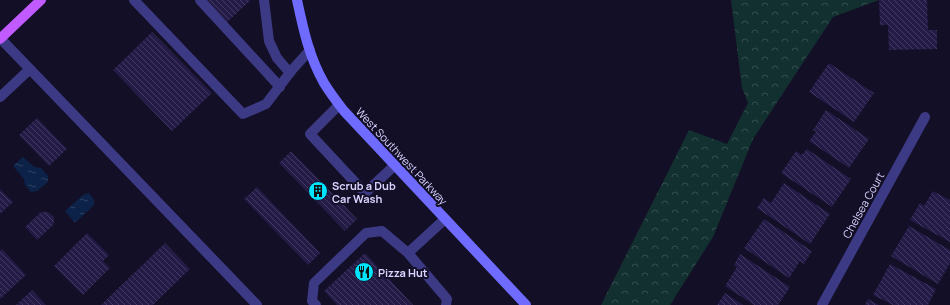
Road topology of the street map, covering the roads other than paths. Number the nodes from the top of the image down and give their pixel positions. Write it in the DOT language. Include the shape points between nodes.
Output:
graph roads {
  1 [pos="41,0"];
  2 [pos="134,0"];
  3 [pos="200,0"];
  4 [pos="264,0"];
  5 [pos="297,0"];
  6 [pos="0,39"];
  7 [pos="310,50"];
  8 [pos="30,69"];
  9 [pos="290,73"];
  10 [pos="280,86"];
  11 [pos="0,97"];
  12 [pos="339,105"];
  13 [pos="925,118"];
  14 [pos="394,166"];
  15 [pos="445,219"];
  16 [pos="408,253"];
  17 [pos="257,305"];
  18 [pos="316,305"];
  19 [pos="446,305"];
  20 [pos="526,305"];
  21 [pos="822,305"];
  1 -- 6 [label="main road"];
  2 -- 10 [label="street" via="243,114 266,104"];
  3 -- 10 [label="street"];
  4 -- 9 [label="street" via="269,40 276,58"];
  5 -- 7 [label="street, West Southwest Parkway"];
  6 -- 8 [label="street"];
  7 -- 9 [label="street"];
  7 -- 12 [label="street, West Southwest Parkway" via="324,82"];
  8 -- 11 [label="street"];
  8 -- 17 [label="street"];
  9 -- 10 [label="street"];
  12 -- 14 [label="street, West Southwest Parkway"];
  12 -- 14 [label="street" via="310,134 365,193"];
  13 -- 21 [label="street, Chelsea Court"];
  14 -- 15 [label="street, West Southwest Parkway"];
  15 -- 16 [label="street"];
  15 -- 20 [label="street, West Southwest Parkway"];
  16 -- 18 [label="street" via="382,231 366,233 314,283 312,301"];
  16 -- 19 [label="street" via="447,299"];
}
